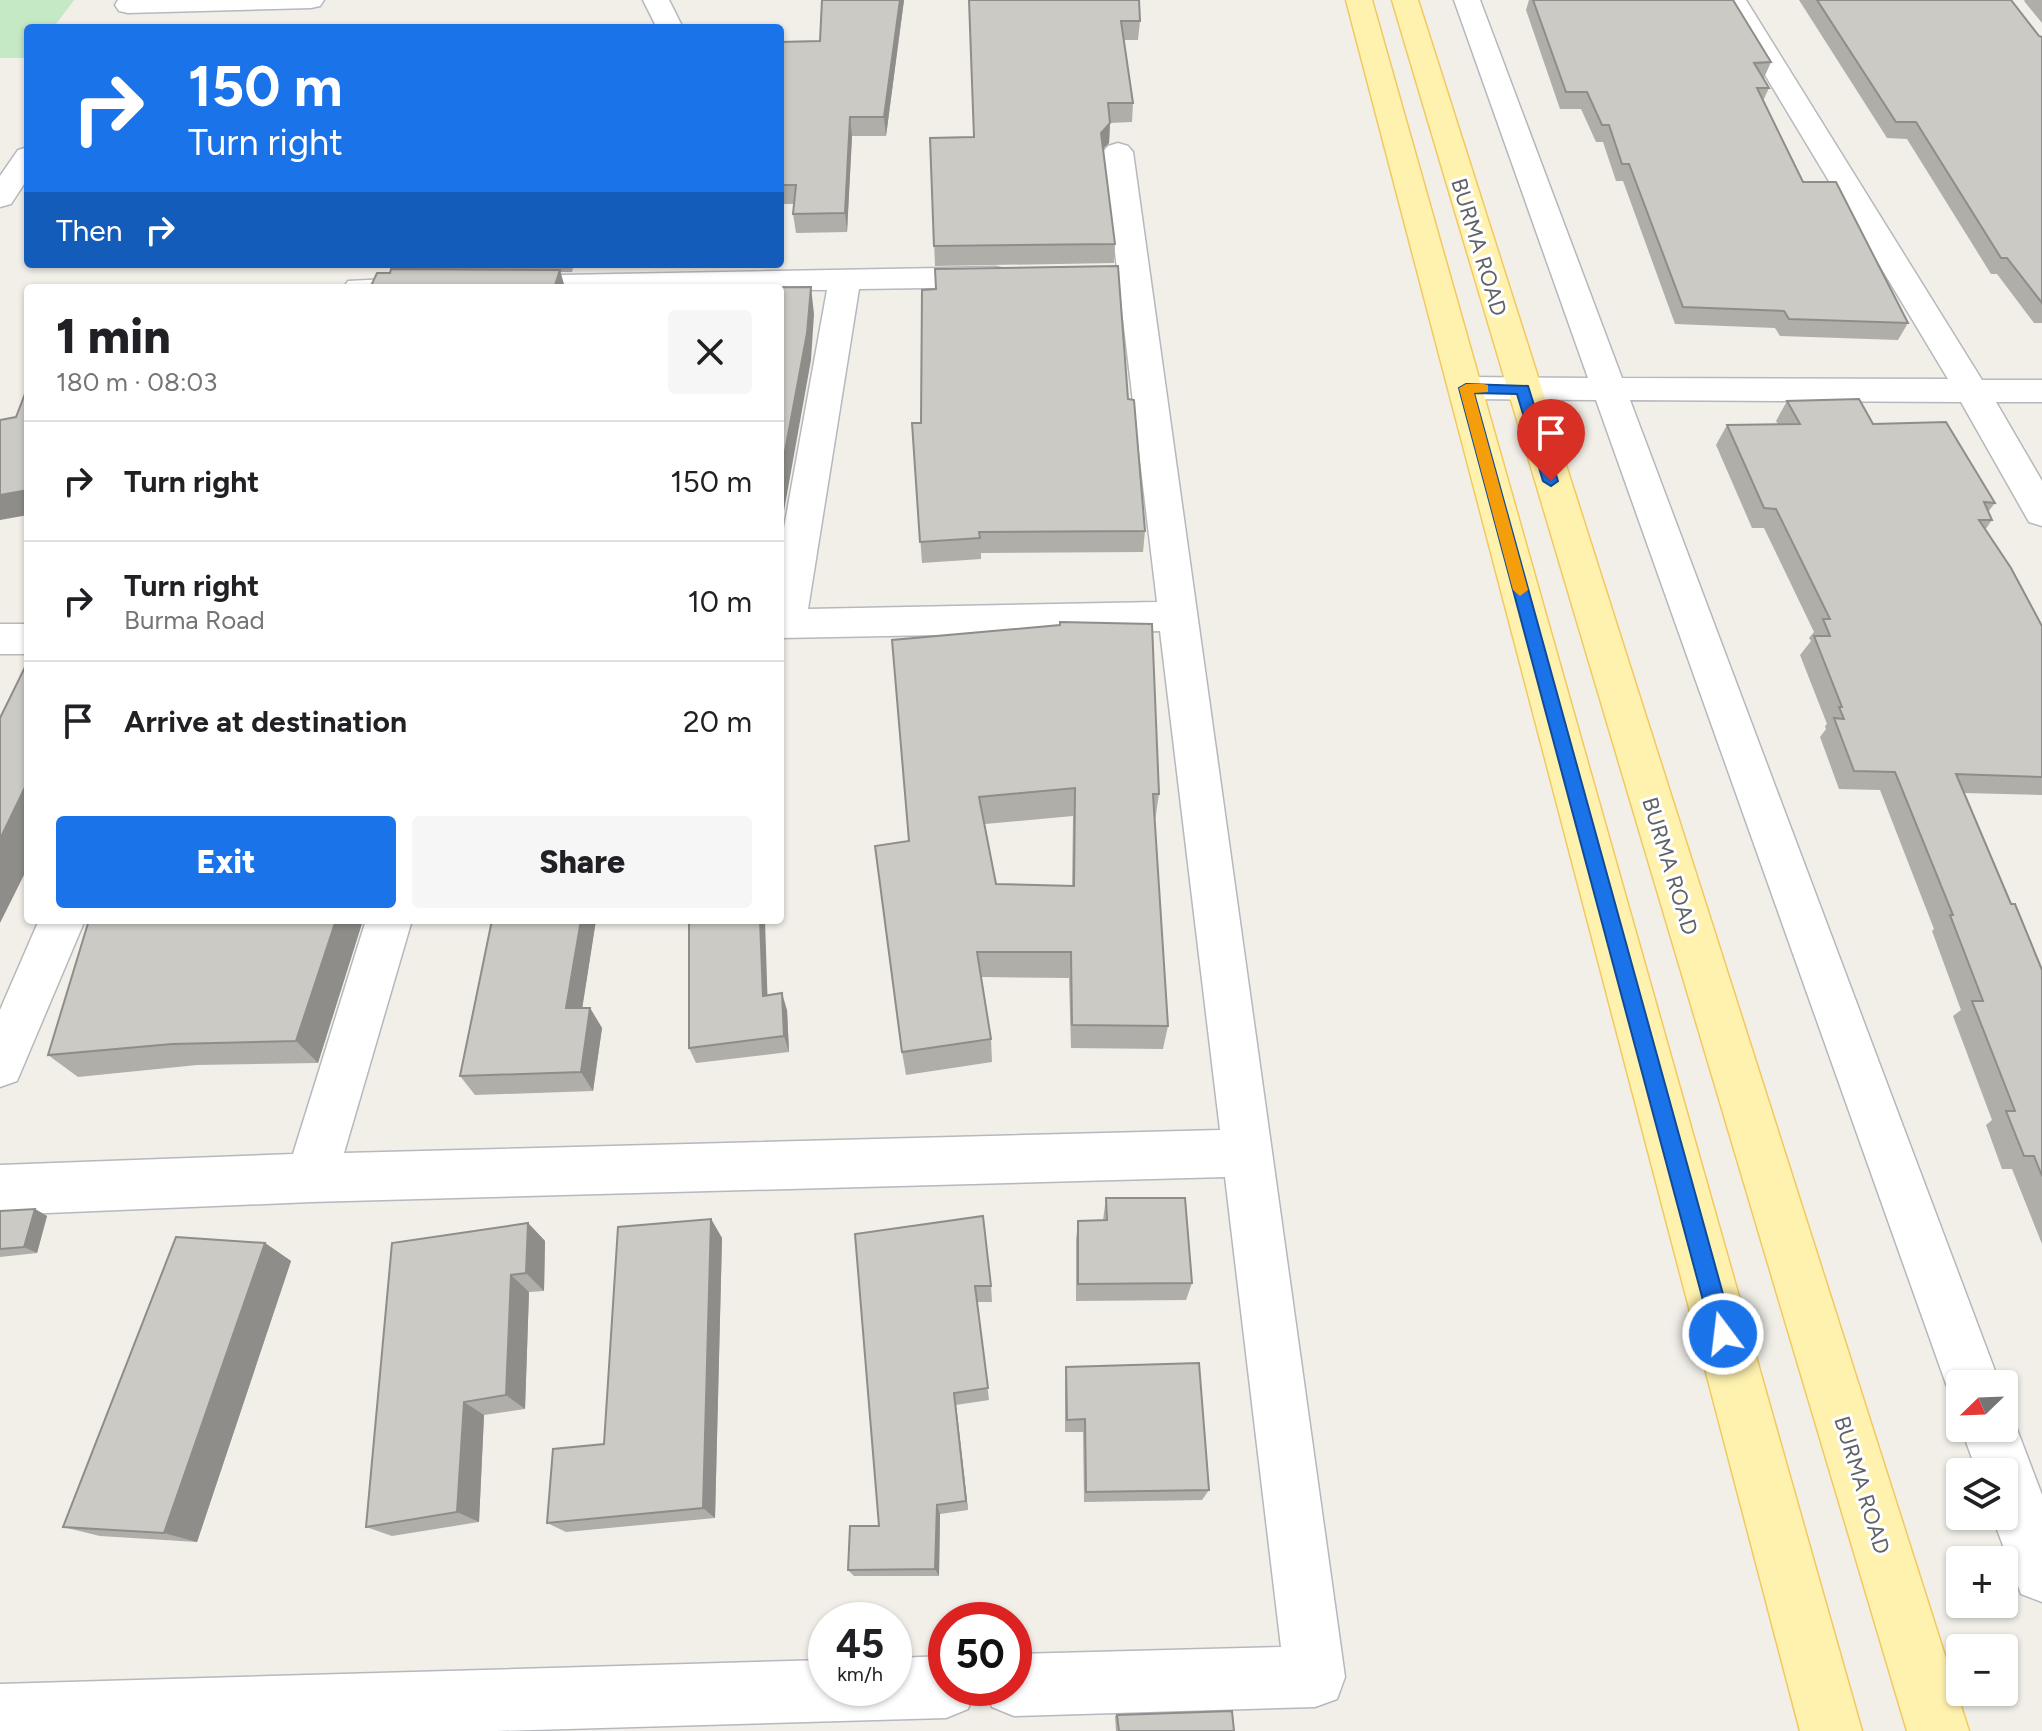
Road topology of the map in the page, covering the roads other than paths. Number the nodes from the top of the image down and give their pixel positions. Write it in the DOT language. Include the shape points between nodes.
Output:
graph roads {
  1 [pos="311,0"];
  2 [pos="656,0"];
  3 [pos="1359,0"];
  4 [pos="1405,0"];
  5 [pos="1467,0"];
  6 [pos="1733,0"];
  7 [pos="130,3"];
  8 [pos="116,24"];
  9 [pos="668,24"];
  10 [pos="1118,152"];
  11 [pos="24,161"];
  12 [pos="3,188"];
  13 [pos="579,274"];
  14 [pos="1028,277"];
  15 [pos="845,280"];
  16 [pos="480,284"];
  17 [pos="1466,388"];
  18 [pos="1523,389"];
  19 [pos="1610,391"];
  20 [pos="2042,391"];
  21 [pos="1973,392"];
  22 [pos="2042,513"];
  23 [pos="1178,616"];
  24 [pos="784,618"];
  25 [pos="784,624"];
  26 [pos="0,639"];
  27 [pos="24,639"];
  28 [pos="60,924"];
  29 [pos="388,924"];
  30 [pos="0,1065"];
  31 [pos="1247,1153"];
  32 [pos="311,1178"];
  33 [pos="0,1190"];
  34 [pos="1968,1370"];
  35 [pos="1994,1442"];
  36 [pos="2042,1573"];
  37 [pos="1032,1685"];
  38 [pos="928,1688"];
  39 [pos="0,1715"];
  40 [pos="1831,1731"];
  41 [pos="1938,1731"];
  1 -- 7 [label="street"];
  2 -- 9 [label="street"];
  3 -- 17 [label="main road"];
  4 -- 18 [label="main road, BURMA ROAD"];
  5 -- 19 [label="street"];
  6 -- 21 [label="street"];
  7 -- 8 [label="street"];
  10 -- 23 [label="street" via="1119,275"];
  11 -- 12 [label="street"];
  13 -- 15 [label="street"];
  13 -- 16 [label="street"];
  14 -- 15 [label="street"];
  15 -- 24 [label="street"];
  17 -- 18 [label="street"];
  17 -- 40 [label="main road"];
  18 -- 19 [label="street"];
  18 -- 41 [label="main road, BURMA ROAD"];
  19 -- 21 [label="street"];
  19 -- 34 [label="street"];
  20 -- 21 [label="street"];
  21 -- 22 [label="street"];
  23 -- 25 [label="street"];
  23 -- 31 [label="street"];
  26 -- 27 [label="street"];
  28 -- 30 [label="street"];
  29 -- 32 [label="street"];
  31 -- 32 [label="street"];
  31 -- 37 [label="street" via="1315,1677"];
  32 -- 33 [label="street"];
  35 -- 36 [label="street"];
  38 -- 39 [label="street"];
}
